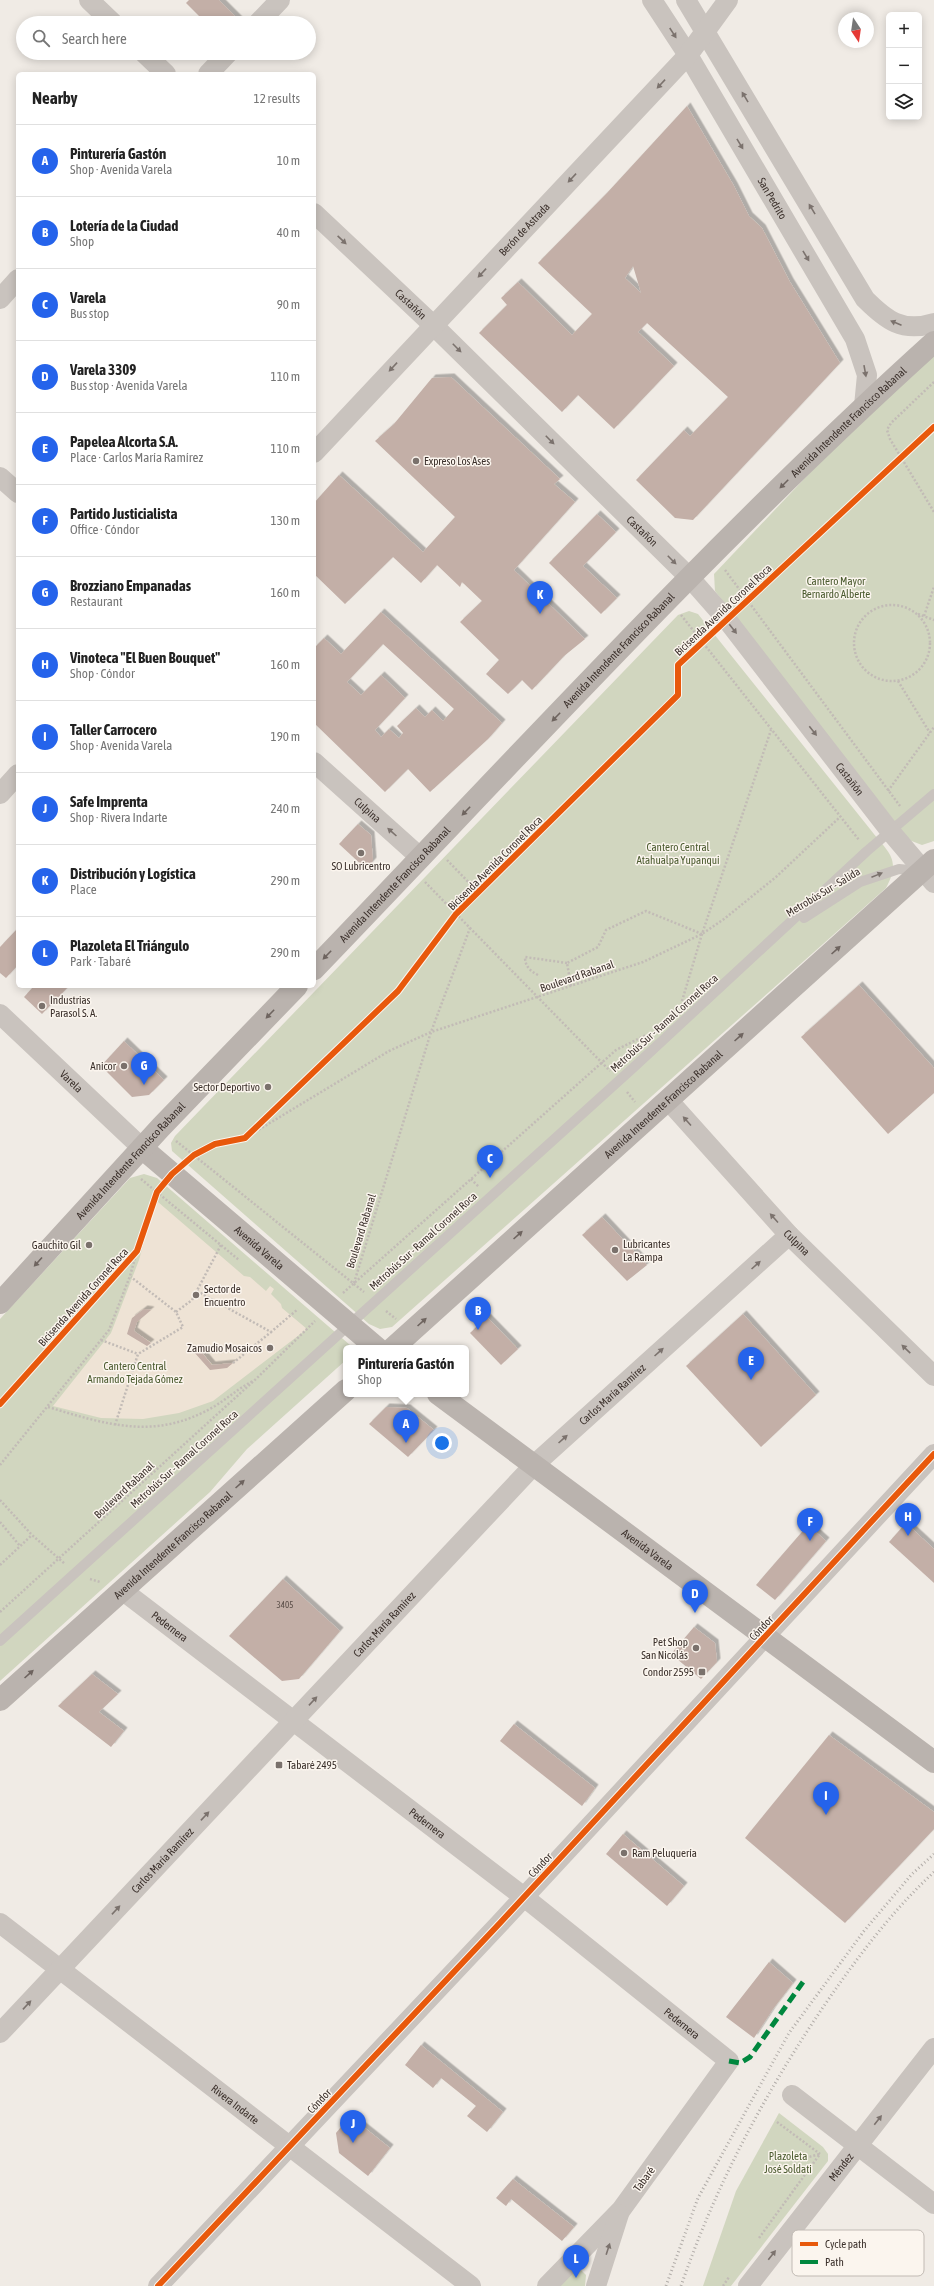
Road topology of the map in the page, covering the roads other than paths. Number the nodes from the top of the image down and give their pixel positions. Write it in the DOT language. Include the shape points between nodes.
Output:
graph roads {
  1 [pos="89,0"];
  2 [pos="280,0"];
  3 [pos="652,0"];
  4 [pos="686,0"];
  5 [pos="728,0"];
  6 [pos="106,16"];
  7 [pos="265,16"];
  8 [pos="706,32"];
  9 [pos="688,55"];
  10 [pos="151,60"];
  11 [pos="221,60"];
  12 [pos="164,72"];
  13 [pos="210,72"];
  14 [pos="316,215"];
  15 [pos="16,281"];
  16 [pos="0,299"];
  17 [pos="934,324"];
  18 [pos="433,325"];
  19 [pos="934,342"];
  20 [pos="864,406"];
  21 [pos="316,451"];
  22 [pos="0,477"];
  23 [pos="16,491"];
  24 [pos="690,578"];
  25 [pos="316,764"];
  26 [pos="16,776"];
  27 [pos="0,794"];
  28 [pos="934,794"];
  29 [pos="890,831"];
  30 [pos="421,857"];
  31 [pos="930,871"];
  32 [pos="784,931"];
  33 [pos="316,967"];
  34 [pos="295,988"];
  35 [pos="0,1014"];
  36 [pos="668,1100"];
  37 [pos="142,1148"];
  38 [pos="789,1235"];
  39 [pos="0,1303"];
  40 [pos="349,1325"];
  41 [pos="373,1345"];
  42 [pos="396,1345"];
  43 [pos="934,1376"];
  44 [pos="343,1393"];
  45 [pos="442,1397"];
  46 [pos="934,1454"];
  47 [pos="534,1465"];
  48 [pos="122,1590"];
  49 [pos="766,1638"];
  50 [pos="0,1641"];
  51 [pos="0,1700"];
  52 [pos="295,1721"];
  53 [pos="934,1762"];
  54 [pos="524,1897"];
  55 [pos="0,1923"];
  56 [pos="60,1969"];
  57 [pos="0,2033"];
  58 [pos="934,2048"];
  59 [pos="729,2061"];
  60 [pos="792,2095"];
  61 [pos="290,2146"];
  62 [pos="857,2146"];
  63 [pos="934,2204"];
  64 [pos="621,2210"];
  65 [pos="158,2286"];
  66 [pos="471,2286"];
  67 [pos="547,2286"];
  68 [pos="596,2286"];
  69 [pos="748,2286"];
  1 -- 6 [label="street"];
  2 -- 7 [label="street"];
  3 -- 9 [label="street, San Pedrito, one-way"];
  4 -- 8 [label="street"];
  5 -- 8 [label="street, Berón de Astrada"];
  8 -- 9 [label="street, Berón de Astrada"];
  17 -- 8 [label="street, one-way" via="902,326 882,317 865,298"];
  9 -- 18 [label="street, Berón de Astrada, one-way"];
  9 -- 20 [label="street, San Pedrito, one-way" via="855,339 866,375"];
  10 -- 12 [label="street"];
  11 -- 13 [label="street"];
  14 -- 18 [label="street, Castañón, one-way"];
  15 -- 16 [label="street"];
  18 -- 21 [label="street, Berón de Astrada, one-way"];
  18 -- 24 [label="street, Castañón, one-way"];
  19 -- 20 [label="main road, Avenida Intendente Francisco Rabanal"];
  20 -- 24 [label="main road, Avenida Intendente Francisco Rabanal, one-way"];
  22 -- 23 [label="street"];
  24 -- 29 [label="street, Castañón, one-way" via="727,620"];
  24 -- 30 [label="main road, Avenida Intendente Francisco Rabanal, one-way"];
  30 -- 25 [label="street, Culpina, one-way"];
  26 -- 27 [label="street"];
  28 -- 29 [label="lane, Metrobús Sur - Ramal Coronel Roca"];
  29 -- 31 [label="street, Castañón"];
  29 -- 32 [label="lane, Metrobús Sur - Ramal Coronel Roca"];
  30 -- 33 [label="main road, Avenida Intendente Francisco Rabanal, one-way"];
  32 -- 31 [label="lane, Metrobús Sur - Salida, one-way" via="860,882 899,869"];
  36 -- 31 [label="main road, Avenida Intendente Francisco Rabanal, one-way"];
  32 -- 40 [label="lane, Metrobús Sur - Ramal Coronel Roca"];
  34 -- 37 [label="main road, Avenida Intendente Francisco Rabanal, one-way"];
  35 -- 37 [label="street, Varela"];
  38 -- 36 [label="street, Culpina, one-way"];
  42 -- 36 [label="main road, Avenida Intendente Francisco Rabanal, one-way"];
  37 -- 39 [label="main road, Avenida Intendente Francisco Rabanal, one-way"];
  37 -- 40 [label="main road, Avenida Varela"];
  43 -- 38 [label="street, Culpina, one-way"];
  47 -- 38 [label="street, Carlos María Ramírez, one-way"];
  40 -- 41 [label="main road, Avenida Varela"];
  40 -- 50 [label="lane, Metrobús Sur - Ramal Coronel Roca"];
  48 -- 44 [label="main road, Avenida Intendente Francisco Rabanal, one-way"];
  45 -- 47 [label="main road, Avenida Varela"];
  46 -- 49 [label="street, Cóndor"];
  47 -- 49 [label="main road, Avenida Varela"];
  52 -- 47 [label="street, Carlos María Ramírez, one-way"];
  51 -- 48 [label="main road, Avenida Intendente Francisco Rabanal, one-way"];
  48 -- 52 [label="street, Pedernera"];
  49 -- 53 [label="main road, Avenida Varela"];
  49 -- 54 [label="street, Cóndor"];
  52 -- 54 [label="street, Pedernera"];
  56 -- 52 [label="street, Carlos María Ramírez, one-way"];
  54 -- 59 [label="street, Pedernera"];
  54 -- 61 [label="street, Cóndor"];
  55 -- 56 [label="street, Rivera Indarte"];
  57 -- 56 [label="street, Carlos María Ramírez, one-way"];
  56 -- 61 [label="street, Rivera Indarte"];
  62 -- 58 [label="street, Méndez, one-way"];
  59 -- 64 [label="street, Tabaré"];
  60 -- 62 [label="street"];
  61 -- 65 [label="street, Cóndor"];
  61 -- 66 [label="street, Rivera Indarte"];
  62 -- 63 [label="street"];
  69 -- 62 [label="street, Méndez, one-way"];
  64 -- 67 [label="street, Tabaré"];
  68 -- 64 [label="street, one-way"];
}
